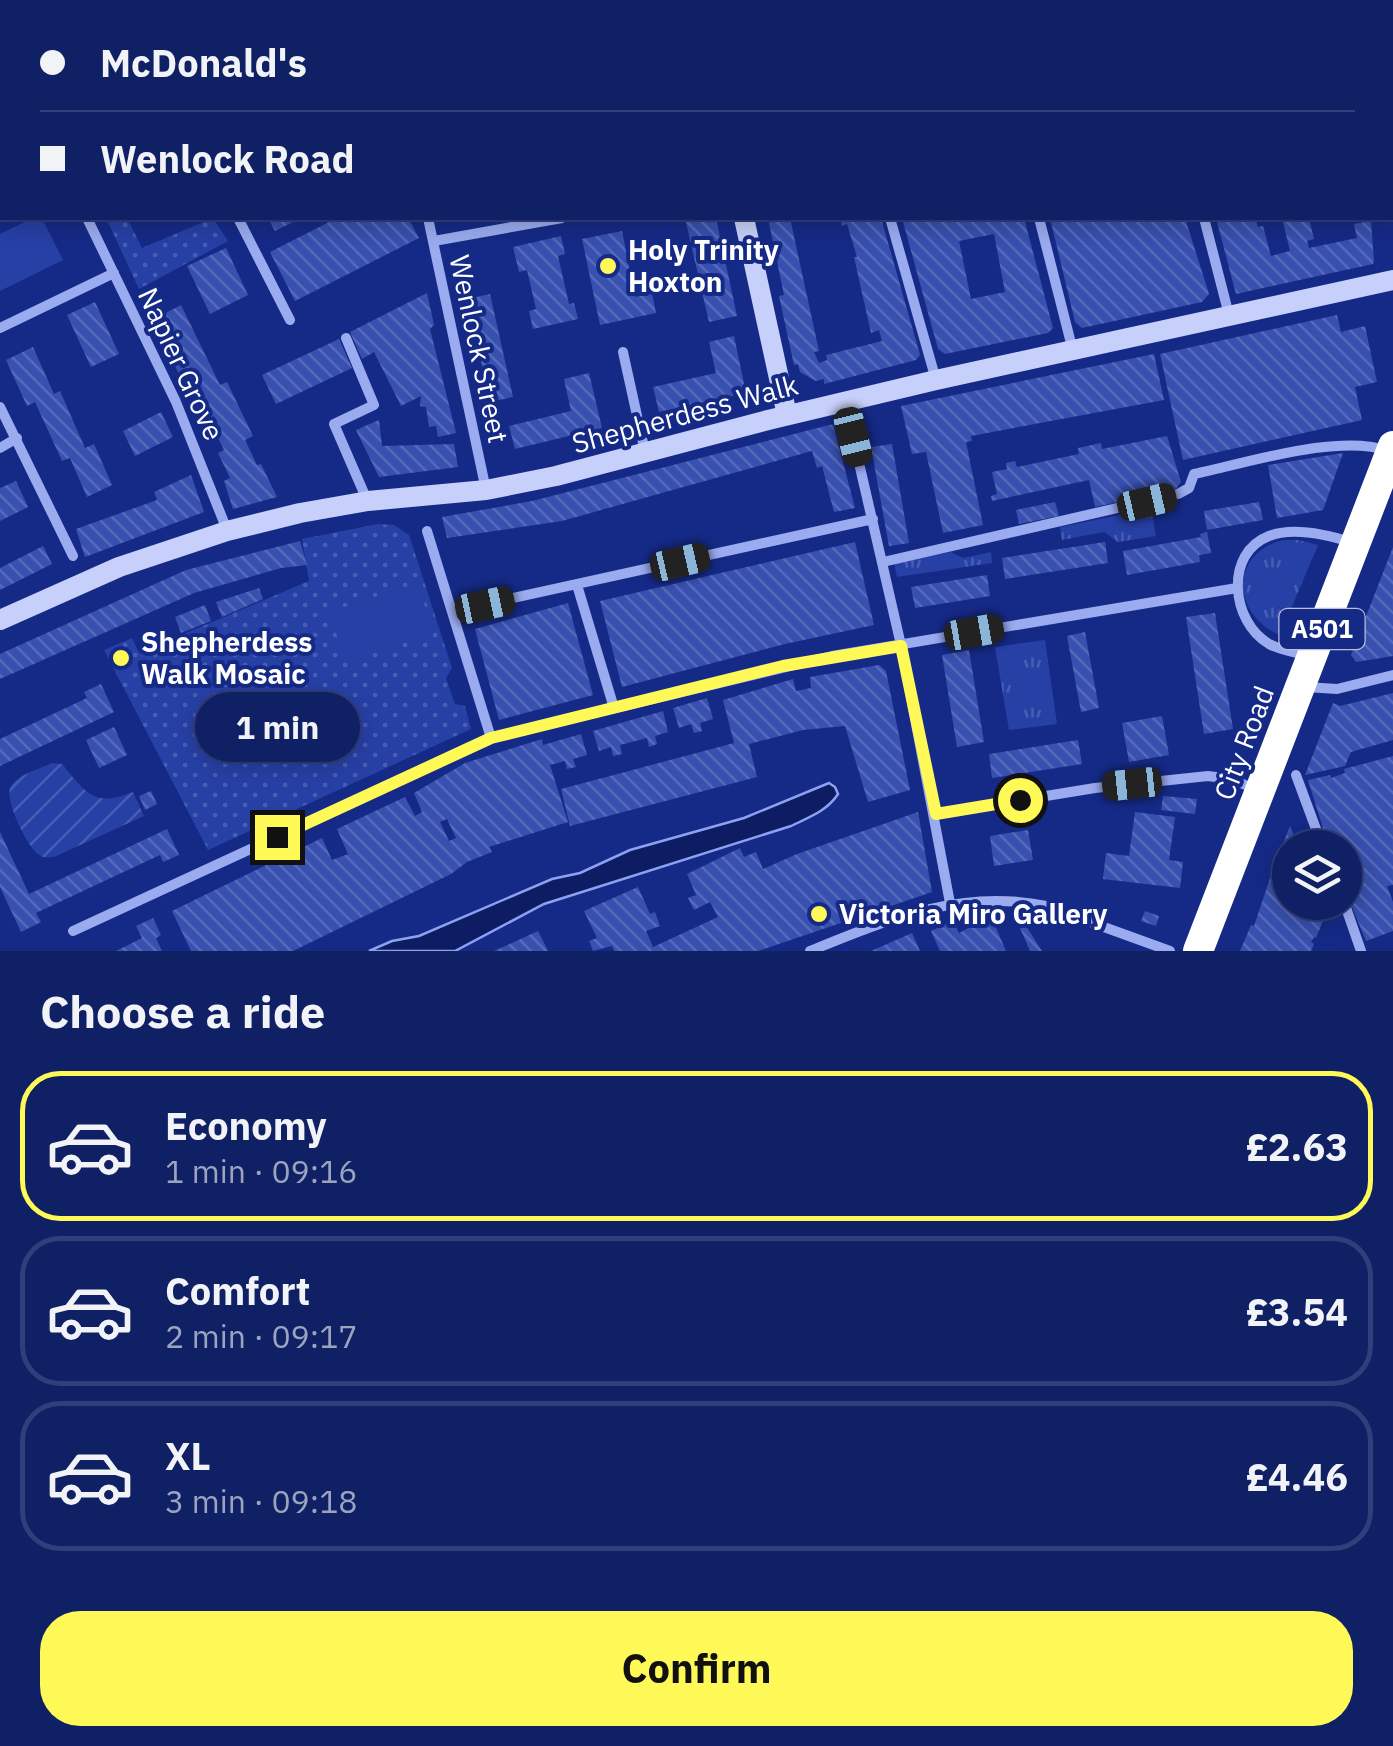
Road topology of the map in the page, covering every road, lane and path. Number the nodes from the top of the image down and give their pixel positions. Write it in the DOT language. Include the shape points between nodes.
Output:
graph roads {
  1 [pos="89,220"];
  2 [pos="239,220"];
  3 [pos="429,220"];
  4 [pos="551,220"];
  5 [pos="744,220"];
  6 [pos="891,220"];
  7 [pos="1040,220"];
  8 [pos="1205,220"];
  9 [pos="434,241"];
  10 [pos="114,274"];
  11 [pos="1393,280"];
  12 [pos="1230,316"];
  13 [pos="290,320"];
  14 [pos="0,328"];
  15 [pos="346,338"];
  16 [pos="1073,351"];
  17 [pos="622,352"];
  18 [pos="936,380"];
  19 [pos="0,407"];
  20 [pos="787,415"];
  21 [pos="853,437"];
  22 [pos="17,438"];
  23 [pos="0,448"];
  24 [pos="1392,449"];
  25 [pos="645,453"];
  26 [pos="486,490"];
  27 [pos="368,501"];
  28 [pos="873,519"];
  29 [pos="228,531"];
  30 [pos="427,531"];
  31 [pos="1354,543"];
  32 [pos="72,556"];
  33 [pos="883,562"];
  34 [pos="577,585"];
  35 [pos="1237,588"];
  36 [pos="454,612"];
  37 [pos="0,620"];
  38 [pos="901,646"];
  39 [pos="1307,672"];
  40 [pos="1393,675"];
  41 [pos="614,708"];
  42 [pos="491,738"];
  43 [pos="1296,775"];
  44 [pos="1260,792"];
  45 [pos="936,814"];
  46 [pos="1316,830"];
  47 [pos="950,903"];
  48 [pos="1350,920"];
  49 [pos="73,931"];
  50 [pos="810,951"];
  51 [pos="1170,951"];
  52 [pos="1198,951"];
  53 [pos="1361,951"];
  1 -- 10 [label="street, Napier Grove"];
  2 -- 13 [label="street"];
  3 -- 9 [label="street, Wenlock Street"];
  4 -- 9 [label="street"];
  5 -- 20 [label="main road"];
  6 -- 18 [label="street"];
  7 -- 16 [label="street"];
  8 -- 12 [label="street"];
  9 -- 26 [label="street, Wenlock Street"];
  10 -- 14 [label="street"];
  10 -- 29 [label="street, Napier Grove"];
  11 -- 12 [label="main road, Shepherdess Walk"];
  12 -- 16 [label="main road, Shepherdess Walk"];
  15 -- 27 [label="street" via="374,405 334,424"];
  16 -- 18 [label="main road, Shepherdess Walk"];
  17 -- 25 [label="street"];
  18 -- 20 [label="main road, Shepherdess Walk"];
  19 -- 22 [label="street"];
  20 -- 25 [label="main road, Shepherdess Walk"];
  21 -- 28 [label="street"];
  22 -- 23 [label="street"];
  22 -- 32 [label="street"];
  24 -- 31 [label="highway, City Road / A501"];
  24 -- 33 [label="street" via="1332,445 1194,474 1178,494"];
  25 -- 26 [label="main road, Shepherdess Walk"];
  26 -- 27 [label="main road, Shepherdess Walk"];
  27 -- 29 [label="main road, Shepherdess Walk"];
  28 -- 33 [label="street"];
  28 -- 34 [label="street"];
  29 -- 37 [label="main road, Shepherdess Walk" via="119,567"];
  30 -- 36 [label="street"];
  31 -- 35 [label="street" via="1273,534 1245,555"];
  31 -- 39 [label="highway, City Road / A501"];
  33 -- 38 [label="street"];
  34 -- 36 [label="street"];
  34 -- 41 [label="street"];
  35 -- 38 [label="street"];
  35 -- 39 [label="street" via="1239,608 1255,631"];
  36 -- 42 [label="street"];
  38 -- 41 [label="street" via="783,666"];
  38 -- 45 [label="street"];
  39 -- 40 [label="street" via="1337,690"];
  39 -- 44 [label="highway, City Road / A501"];
  41 -- 42 [label="street"];
  42 -- 49 [label="street"];
  43 -- 46 [label="street"];
  44 -- 45 [label="street" via="1208,776"];
  44 -- 52 [label="highway, City Road / A501"];
  45 -- 47 [label="street"];
  47 -- 50 [label="street"];
  47 -- 51 [label="street" via="1028,902"];
  48 -- 53 [label="street"];
}
